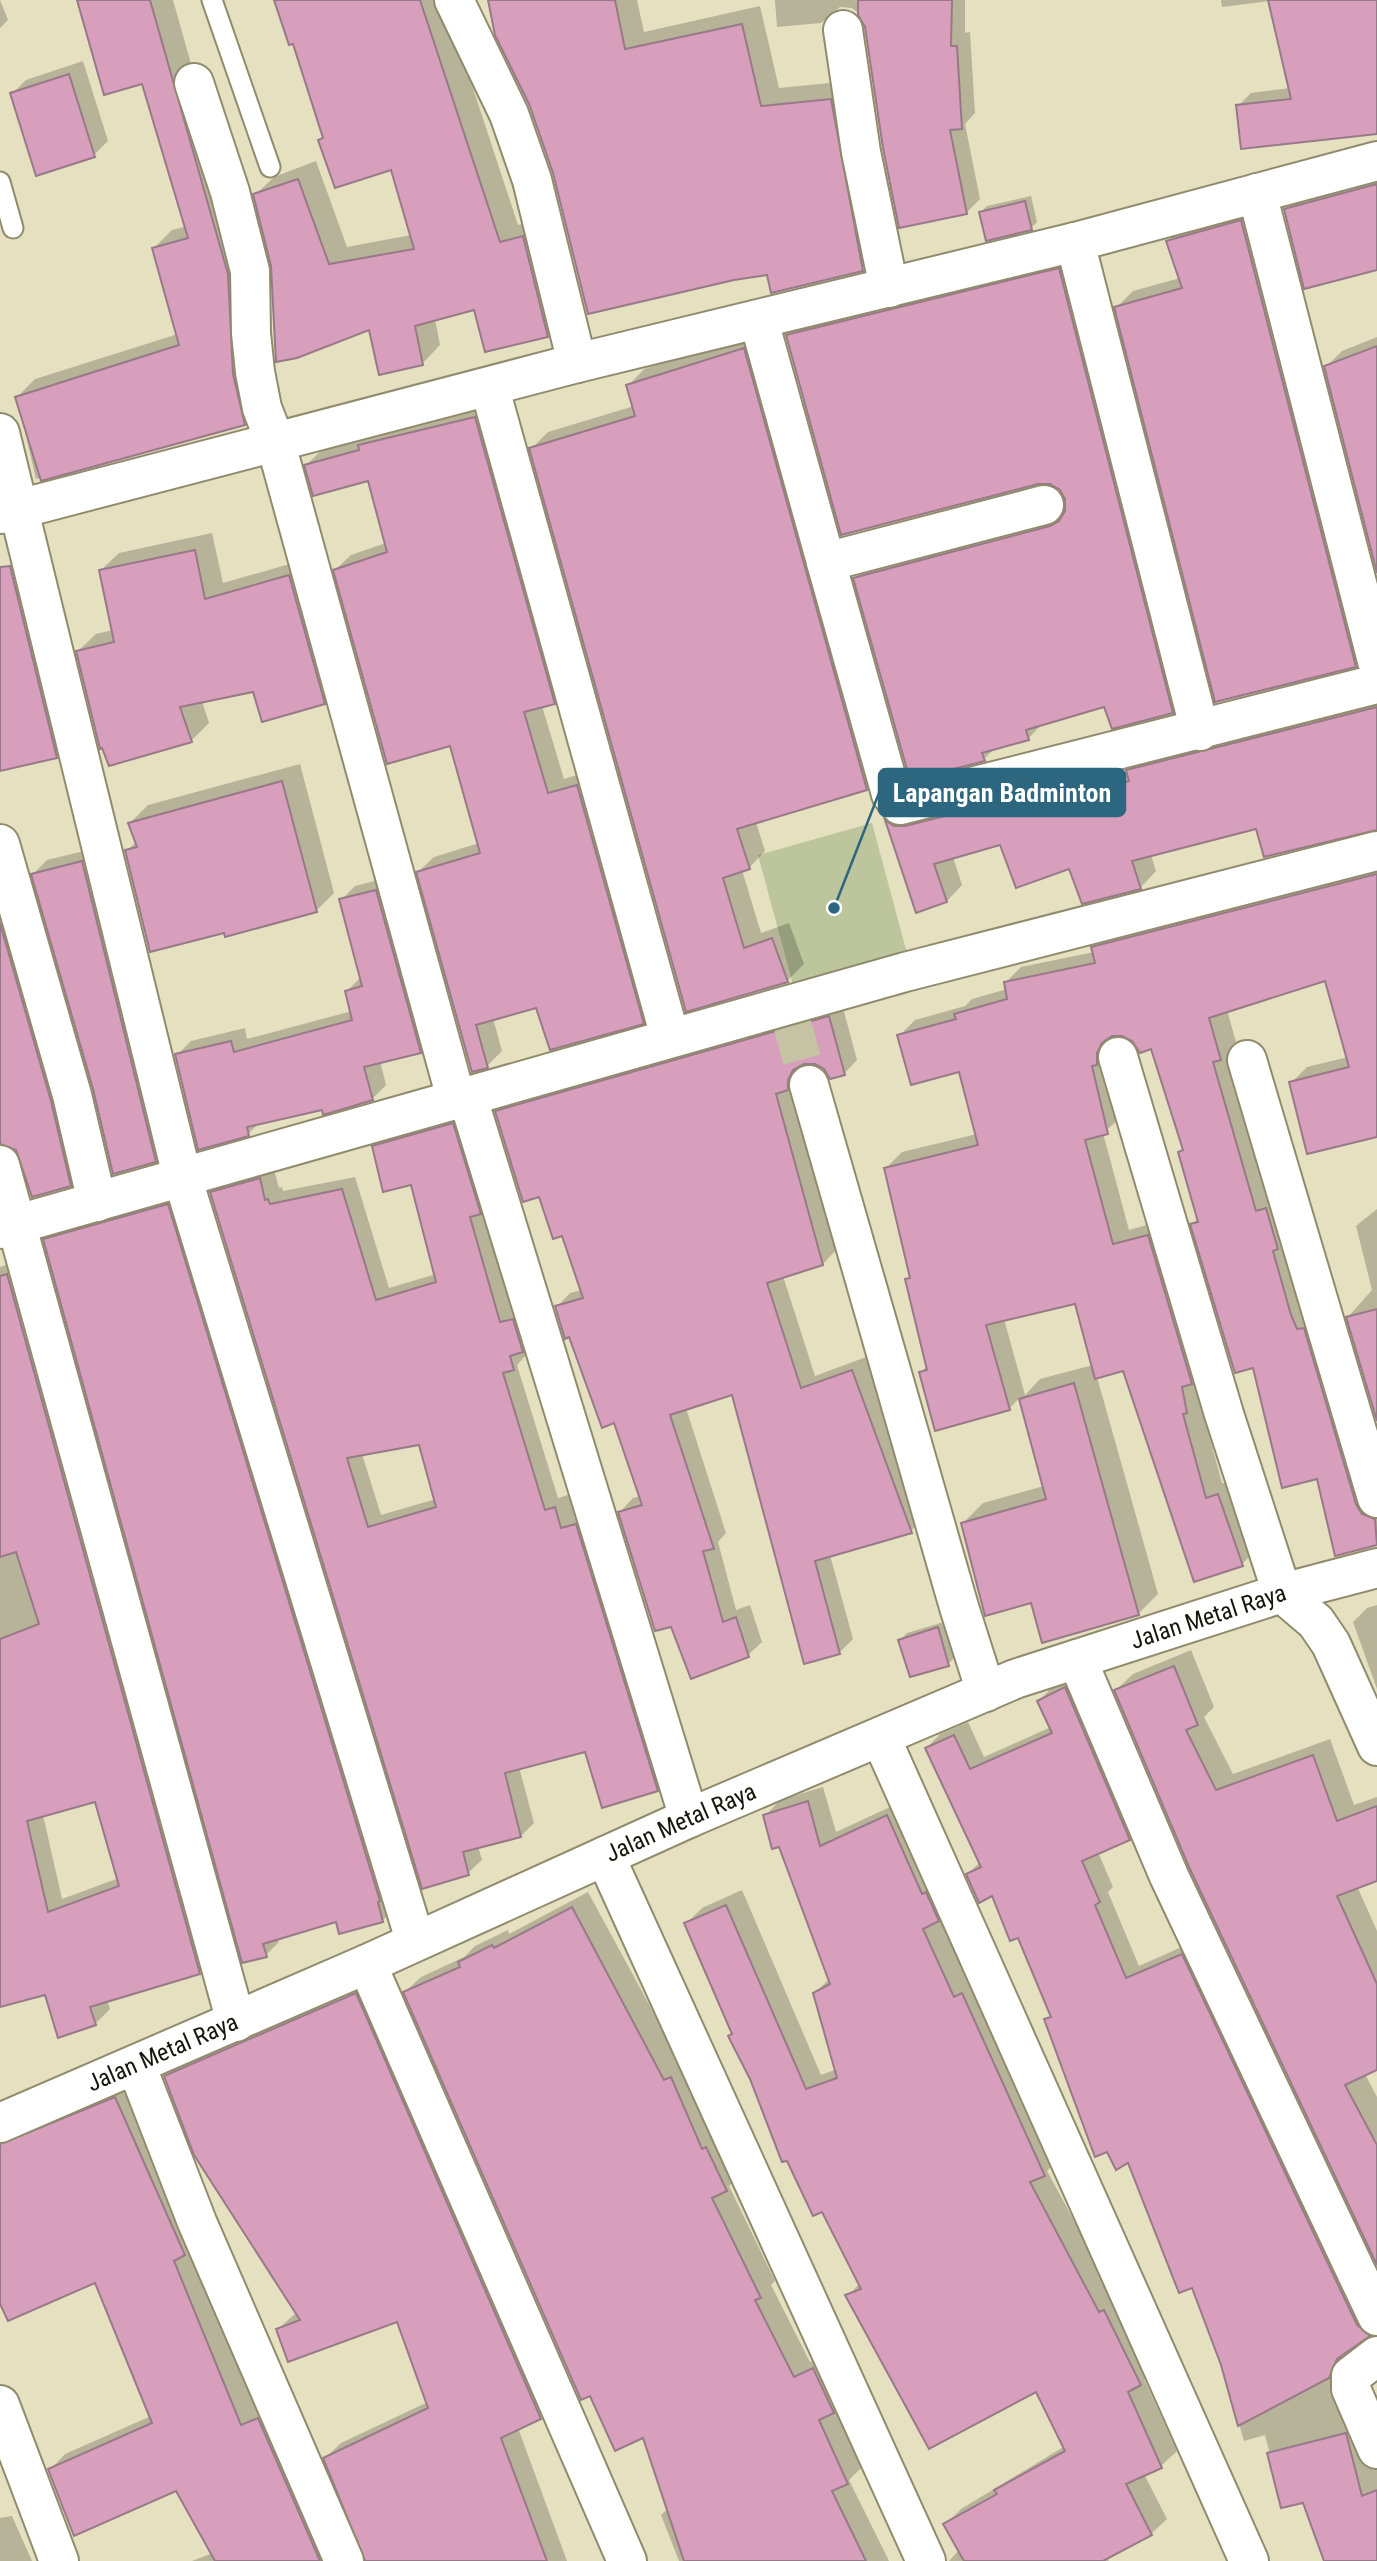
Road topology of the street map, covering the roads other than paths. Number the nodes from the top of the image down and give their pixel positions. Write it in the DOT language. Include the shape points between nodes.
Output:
graph roads {
  1 [pos="212,0"];
  2 [pos="454,0"];
  3 [pos="843,30"];
  4 [pos="194,83"];
  5 [pos="1377,161"];
  6 [pos="270,167"];
  7 [pos="0,182"];
  8 [pos="1256,193"];
  9 [pos="13,228"];
  10 [pos="1075,242"];
  11 [pos="889,288"];
  12 [pos="759,321"];
  13 [pos="577,363"];
  14 [pos="490,389"];
  15 [pos="0,433"];
  16 [pos="276,444"];
  17 [pos="1044,505"];
  18 [pos="10,511"];
  19 [pos="826,562"];
  20 [pos="1377,662"];
  21 [pos="1377,684"];
  22 [pos="1200,731"];
  23 [pos="0,844"];
  24 [pos="1377,851"];
  25 [pos="670,1037"];
  26 [pos="1118,1057"];
  27 [pos="1247,1060"];
  28 [pos="809,1085"];
  29 [pos="461,1097"];
  30 [pos="0,1165"];
  31 [pos="182,1176"];
  32 [pos="97,1202"];
  33 [pos="9,1227"];
  34 [pos="1377,1498"];
  35 [pos="1377,1568"];
  36 [pos="1282,1593"];
  37 [pos="1077,1660"];
  38 [pos="986,1692"];
  39 [pos="881,1738"];
  40 [pos="1377,1746"];
  41 [pos="689,1818"];
  42 [pos="605,1856"];
  43 [pos="415,1940"];
  44 [pos="367,1964"];
  45 [pos="236,2022"];
  46 [pos="136,2065"];
  47 [pos="0,2123"];
  48 [pos="1377,2316"];
  49 [pos="1377,2356"];
  50 [pos="0,2405"];
  51 [pos="1377,2449"];
  52 [pos="59,2561"];
  53 [pos="345,2561"];
  54 [pos="627,2561"];
  55 [pos="926,2561"];
  56 [pos="1249,2561"];
  1 -- 6 [label="lane"];
  2 -- 13 [label="street" via="509,114 532,180"];
  3 -- 11 [label="street"];
  4 -- 16 [label="street" via="250,271 255,372"];
  5 -- 8 [label="street"];
  7 -- 9 [label="lane"];
  8 -- 10 [label="street"];
  8 -- 20 [label="street"];
  10 -- 11 [label="street"];
  10 -- 22 [label="street"];
  11 -- 12 [label="street"];
  12 -- 13 [label="street"];
  12 -- 19 [label="street"];
  13 -- 14 [label="street"];
  14 -- 16 [label="street"];
  14 -- 25 [label="street"];
  15 -- 18 [label="street"];
  16 -- 18 [label="street"];
  16 -- 29 [label="street"];
  17 -- 19 [label="street"];
  18 -- 31 [label="street"];
  19 -- 22 [label="street" via="891,794 900,805"];
  21 -- 22 [label="street"];
  23 -- 32 [label="street" via="72,1095"];
  24 -- 25 [label="street" via="789,1014"];
  25 -- 29 [label="street"];
  26 -- 36 [label="street"];
  27 -- 34 [label="street"];
  28 -- 38 [label="street"];
  29 -- 31 [label="street"];
  29 -- 41 [label="street"];
  30 -- 33 [label="street"];
  31 -- 32 [label="street"];
  31 -- 43 [label="street"];
  32 -- 33 [label="street"];
  33 -- 45 [label="street"];
  35 -- 36 [label="street, Jalan Metal Raya"];
  36 -- 37 [label="street, Jalan Metal Raya"];
  36 -- 40 [label="street" via="1316,1622 1331,1644"];
  37 -- 38 [label="street, Jalan Metal Raya"];
  37 -- 48 [label="street" via="1169,1876"];
  38 -- 39 [label="street, Jalan Metal Raya"];
  39 -- 41 [label="street, Jalan Metal Raya"];
  39 -- 56 [label="street"];
  41 -- 42 [label="street, Jalan Metal Raya"];
  42 -- 43 [label="street, Jalan Metal Raya"];
  42 -- 55 [label="street"];
  43 -- 44 [label="street, Jalan Metal Raya"];
  44 -- 45 [label="street, Jalan Metal Raya"];
  44 -- 54 [label="street"];
  45 -- 46 [label="street, Jalan Metal Raya"];
  46 -- 47 [label="street, Jalan Metal Raya"];
  46 -- 53 [label="street" via="197,2222"];
  49 -- 51 [label="street" via="1351,2376 1351,2389"];
  50 -- 52 [label="street"];
}
